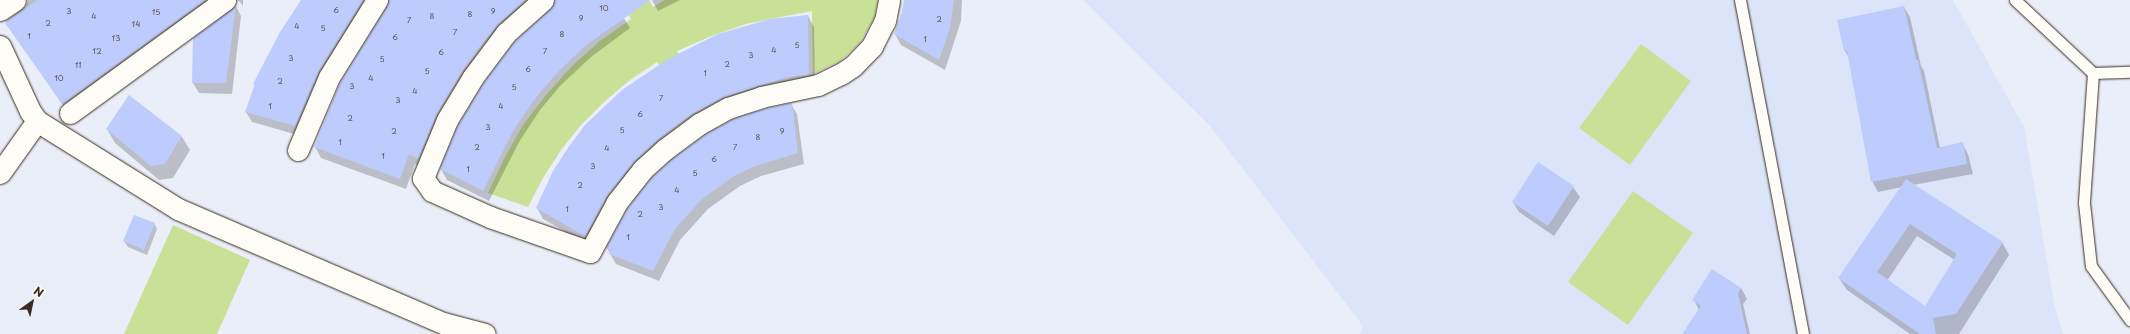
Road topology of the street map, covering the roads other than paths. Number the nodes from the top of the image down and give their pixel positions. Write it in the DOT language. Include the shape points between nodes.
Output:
graph roads {
  1 [pos="15,0"];
  2 [pos="225,0"];
  3 [pos="377,0"];
  4 [pos="543,0"];
  5 [pos="889,0"];
  6 [pos="1740,0"];
  7 [pos="2015,0"];
  8 [pos="0,10"];
  9 [pos="0,46"];
  10 [pos="2130,72"];
  11 [pos="2093,73"];
  12 [pos="70,113"];
  13 [pos="37,121"];
  14 [pos="298,150"];
  15 [pos="0,173"];
  16 [pos="2130,320"];
  17 [pos="485,334"];
  18 [pos="1803,334"];
  1 -- 8 [label="street"];
  2 -- 12 [label="street"];
  3 -- 14 [label="street" via="329,77"];
  4 -- 5 [label="street" via="506,33 472,77 447,120 423,178 432,191 490,217 590,252 616,202 643,169 664,150 699,124 728,108 761,97 818,84 841,74 853,66 872,46 885,21"];
  6 -- 18 [label="lane"];
  7 -- 11 [label="lane"];
  9 -- 13 [label="street"];
  10 -- 11 [label="lane"];
  11 -- 16 [label="lane" via="2084,203 2091,266"];
  13 -- 15 [label="street"];
  13 -- 17 [label="street" via="178,209 443,324"];
}
